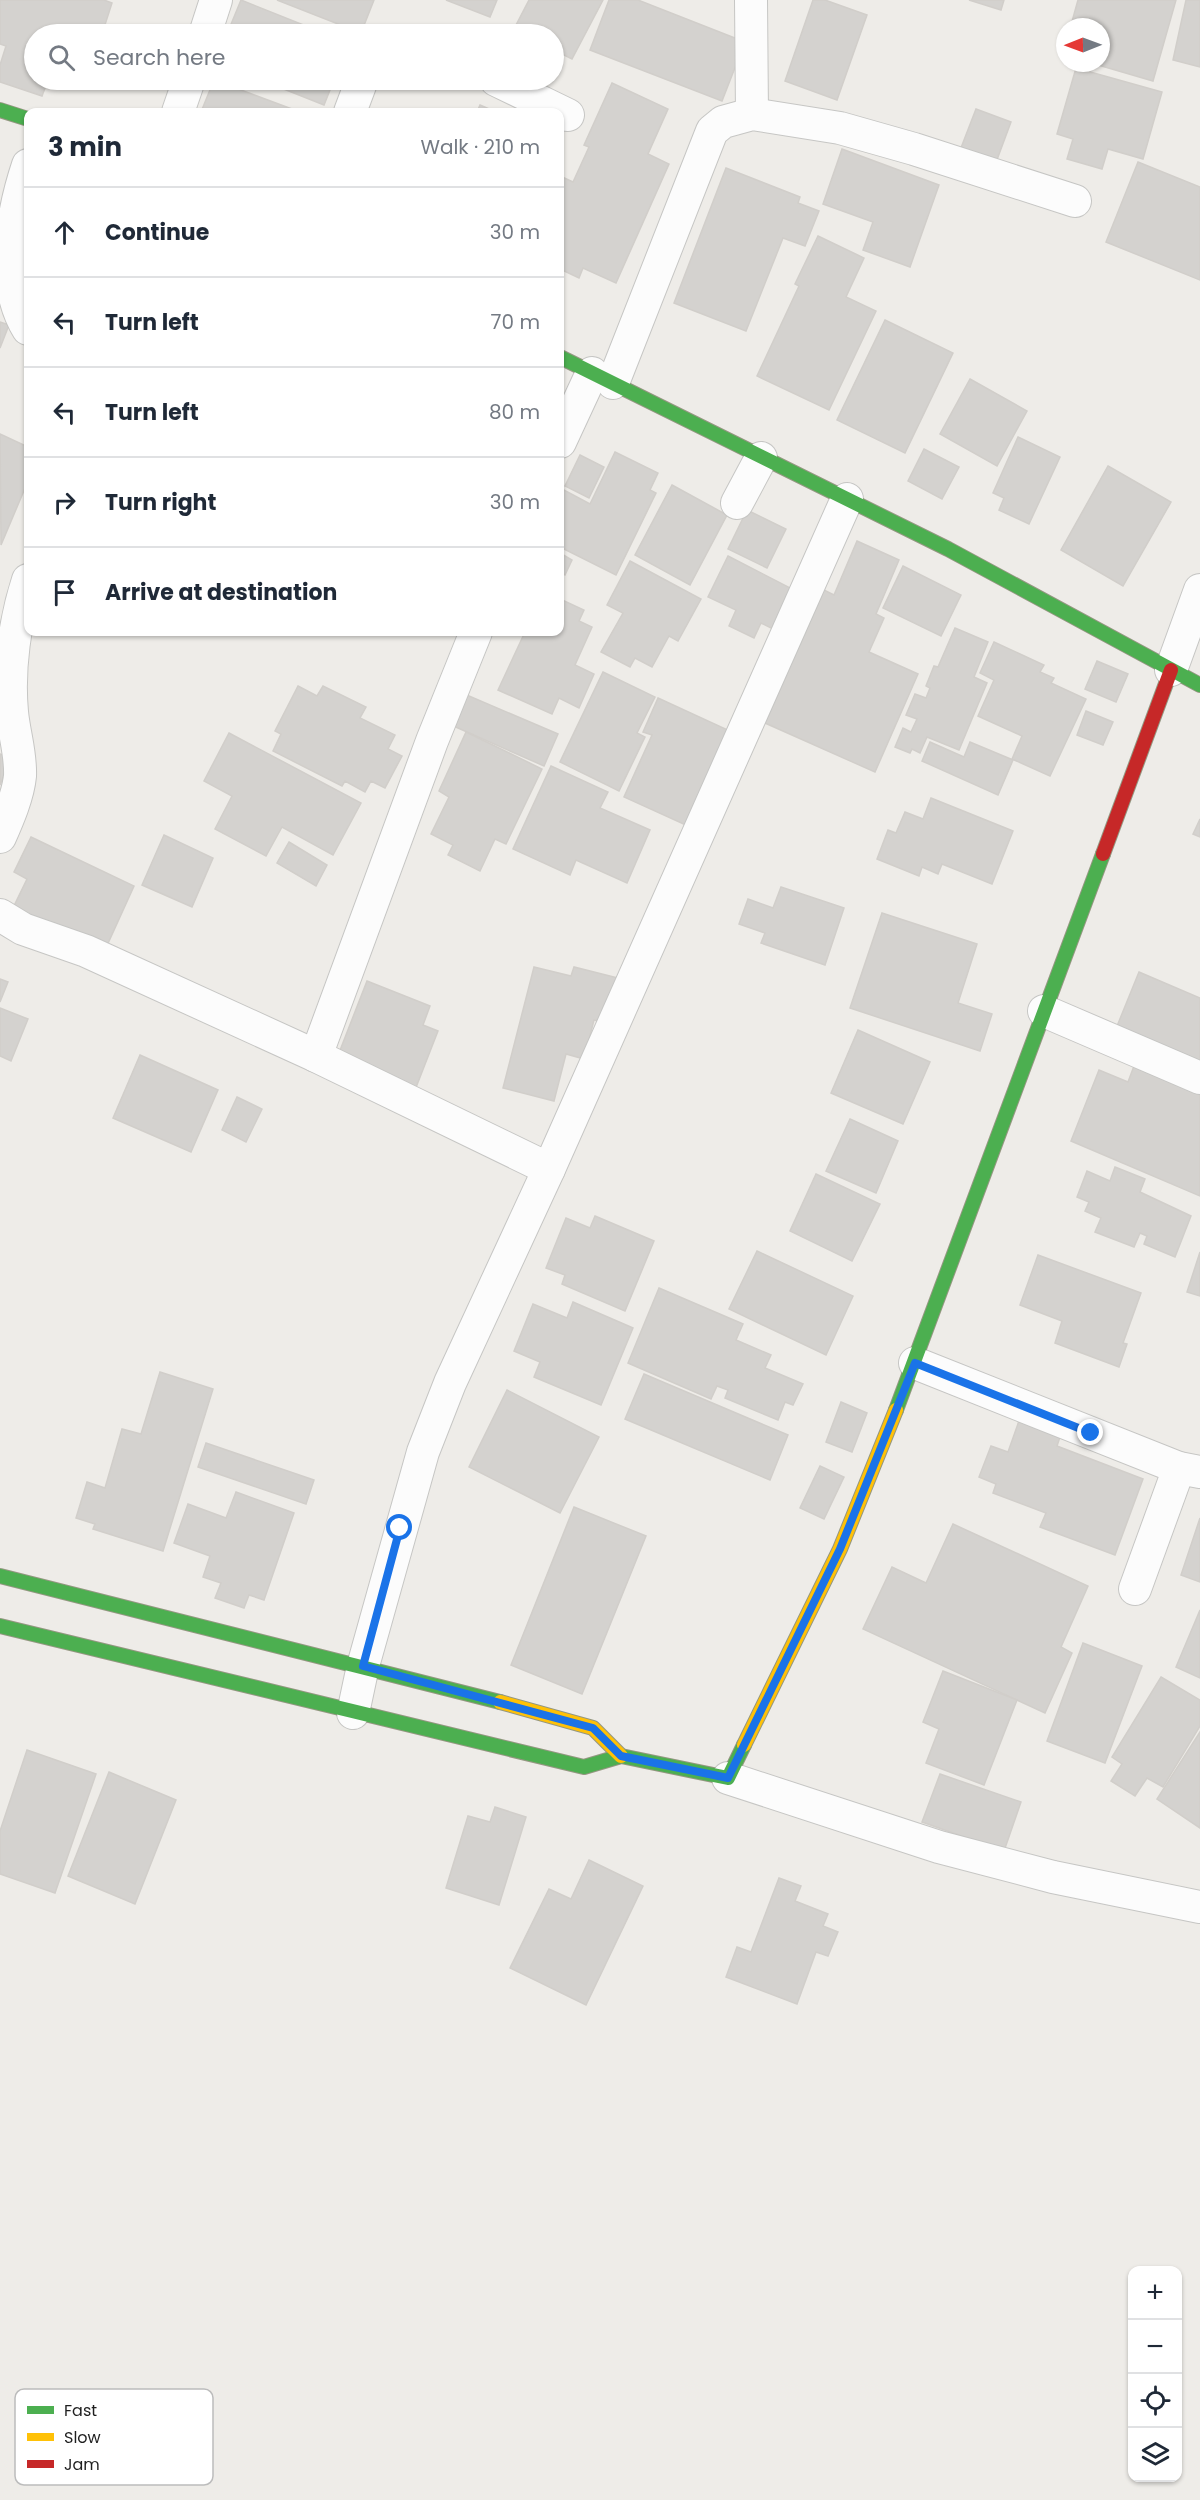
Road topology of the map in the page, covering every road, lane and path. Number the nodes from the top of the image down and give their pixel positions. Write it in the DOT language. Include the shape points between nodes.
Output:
graph roads {
  1 [pos="216,0"];
  2 [pos="752,0"];
  3 [pos="208,24"];
  4 [pos="186,90"];
  5 [pos="358,90"];
  6 [pos="517,90"];
  7 [pos="179,108"];
  8 [pos="352,108"];
  9 [pos="554,108"];
  10 [pos="0,110"];
  11 [pos="564,113"];
  12 [pos="752,114"];
  13 [pos="568,115"];
  14 [pos="24,118"];
  15 [pos="24,180"];
  16 [pos="1075,201"];
  17 [pos="24,323"];
  18 [pos="564,359"];
  19 [pos="603,378"];
  20 [pos="564,436"];
  21 [pos="761,458"];
  22 [pos="847,499"];
  23 [pos="737,503"];
  24 [pos="1200,590"];
  25 [pos="24,595"];
  26 [pos="474,636"];
  27 [pos="1171,670"];
  28 [pos="1200,685"];
  29 [pos="0,837"];
  30 [pos="0,915"];
  31 [pos="1044,1011"];
  32 [pos="316,1056"];
  33 [pos="1200,1078"];
  34 [pos="549,1169"];
  35 [pos="915,1363"];
  36 [pos="1190,1470"];
  37 [pos="0,1576"];
  38 [pos="1135,1589"];
  39 [pos="0,1626"];
  40 [pos="363,1666"];
  41 [pos="353,1713"];
  42 [pos="621,1756"];
  43 [pos="728,1778"];
  44 [pos="1200,1907"];
  1 -- 3 [label="street"];
  2 -- 12 [label="street"];
  4 -- 7 [label="street"];
  5 -- 8 [label="street"];
  6 -- 9 [label="street"];
  10 -- 14 [label="street"];
  11 -- 13 [label="street"];
  12 -- 16 [label="street" via="870,136"];
  12 -- 19 [label="street" via="723,122 712,131"];
  15 -- 17 [label="street" via="4,253 11,305"];
  18 -- 19 [label="street"];
  19 -- 20 [label="street"];
  19 -- 21 [label="street"];
  21 -- 22 [label="street"];
  21 -- 23 [label="street"];
  22 -- 27 [label="street"];
  22 -- 34 [label="street"];
  24 -- 27 [label="street"];
  25 -- 29 [label="street" via="19,613 12,711 20,778"];
  26 -- 32 [label="street"];
  27 -- 28 [label="street"];
  27 -- 31 [label="street"];
  30 -- 32 [label="street" via="23,929 86,951"];
  31 -- 33 [label="street"];
  31 -- 35 [label="street"];
  32 -- 34 [label="street"];
  34 -- 40 [label="street" via="450,1383 423,1452"];
  35 -- 36 [label="street"];
  35 -- 43 [label="street" via="840,1549"];
  36 -- 38 [label="street"];
  37 -- 40 [label="street"];
  39 -- 41 [label="street"];
  40 -- 41 [label="street"];
  40 -- 42 [label="street" via="593,1728"];
  41 -- 42 [label="street" via="584,1767"];
  42 -- 43 [label="street"];
  43 -- 44 [label="street" via="939,1847 1053,1877"];
}
